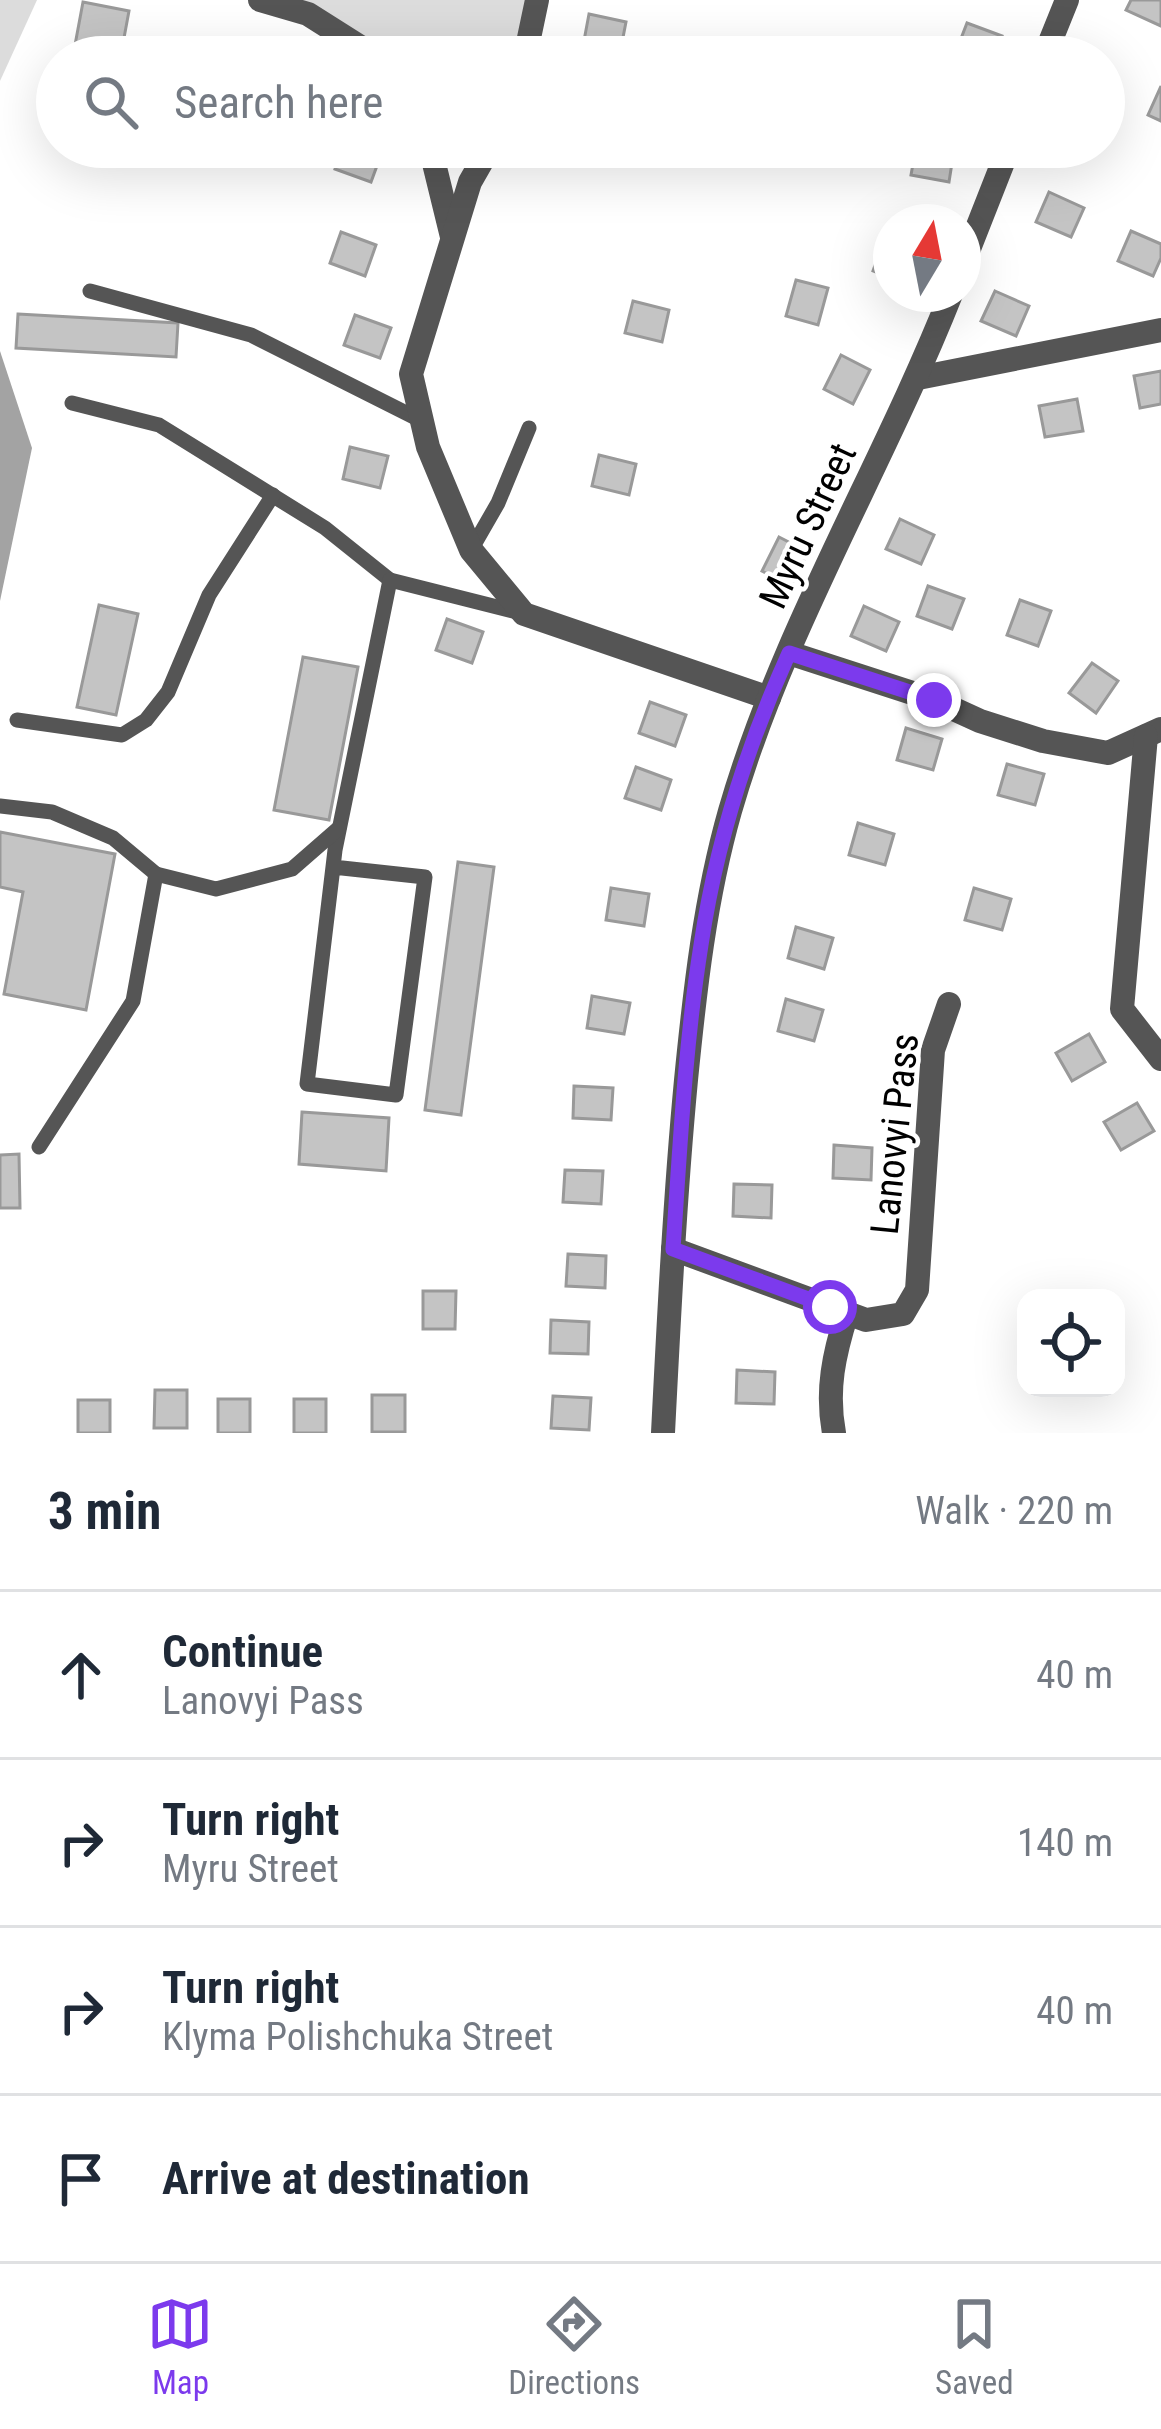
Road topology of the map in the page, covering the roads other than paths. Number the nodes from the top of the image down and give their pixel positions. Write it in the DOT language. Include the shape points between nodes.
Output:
graph roads {
  1 [pos="260,0"];
  2 [pos="537,0"];
  3 [pos="1067,0"];
  4 [pos="343,36"];
  5 [pos="529,36"];
  6 [pos="1052,36"];
  7 [pos="435,168"];
  8 [pos="478,168"];
  9 [pos="1001,168"];
  10 [pos="981,218"];
  11 [pos="452,239"];
  12 [pos="90,291"];
  13 [pos="944,312"];
  14 [pos="1161,330"];
  15 [pos="918,378"];
  16 [pos="72,404"];
  17 [pos="422,421"];
  18 [pos="529,428"];
  19 [pos="273,496"];
  20 [pos="471,550"];
  21 [pos="389,580"];
  22 [pos="524,614"];
  23 [pos="789,653"];
  24 [pos="769,698"];
  25 [pos="17,720"];
  26 [pos="1153,732"];
  27 [pos="0,806"];
  28 [pos="339,828"];
  29 [pos="333,867"];
  30 [pos="156,874"];
  31 [pos="949,1004"];
  32 [pos="1161,1059"];
  33 [pos="39,1148"];
  34 [pos="673,1249"];
  35 [pos="847,1313"];
  36 [pos="663,1433"];
  37 [pos="835,1433"];
  1 -- 4 [label="street" via="308,14"];
  2 -- 5 [label="street"];
  3 -- 6 [label="street"];
  7 -- 11 [label="street"];
  8 -- 11 [label="street"];
  9 -- 10 [label="street"];
  11 -- 17 [label="street" via="411,374"];
  12 -- 17 [label="lane" via="251,335"];
  13 -- 15 [label="street, Myru Street"];
  14 -- 15 [label="street"];
  15 -- 23 [label="street, Myru Street"];
  16 -- 19 [label="lane" via="159,424"];
  17 -- 20 [label="street"];
  18 -- 20 [label="lane"];
  19 -- 21 [label="lane"];
  19 -- 25 [label="lane" via="209,595 168,692 146,720 122,735"];
  20 -- 22 [label="street"];
  21 -- 22 [label="lane"];
  21 -- 28 [label="lane"];
  22 -- 24 [label="street"];
  23 -- 24 [label="street, Myru Street"];
  23 -- 26 [label="street" via="1043,741 1108,753"];
  24 -- 34 [label="street, Myru Street" via="730,811 701,943"];
  26 -- 32 [label="street" via="1122,1009"];
  27 -- 30 [label="lane" via="52,812 113,838"];
  28 -- 29 [label="lane"];
  28 -- 30 [label="lane" via="292,869 216,889"];
  29 -- 29 [label="lane" via="307,1084 396,1095 425,877"];
  30 -- 33 [label="lane" via="133,1001"];
  31 -- 35 [label="street, Lanovyi Pass" via="933,1050 917,1290 903,1313 866,1320"];
  34 -- 35 [label="street, Lanovyi Pass"];
  34 -- 36 [label="street, Myru Street"];
  35 -- 37 [label="street" via="833,1354"];
}
